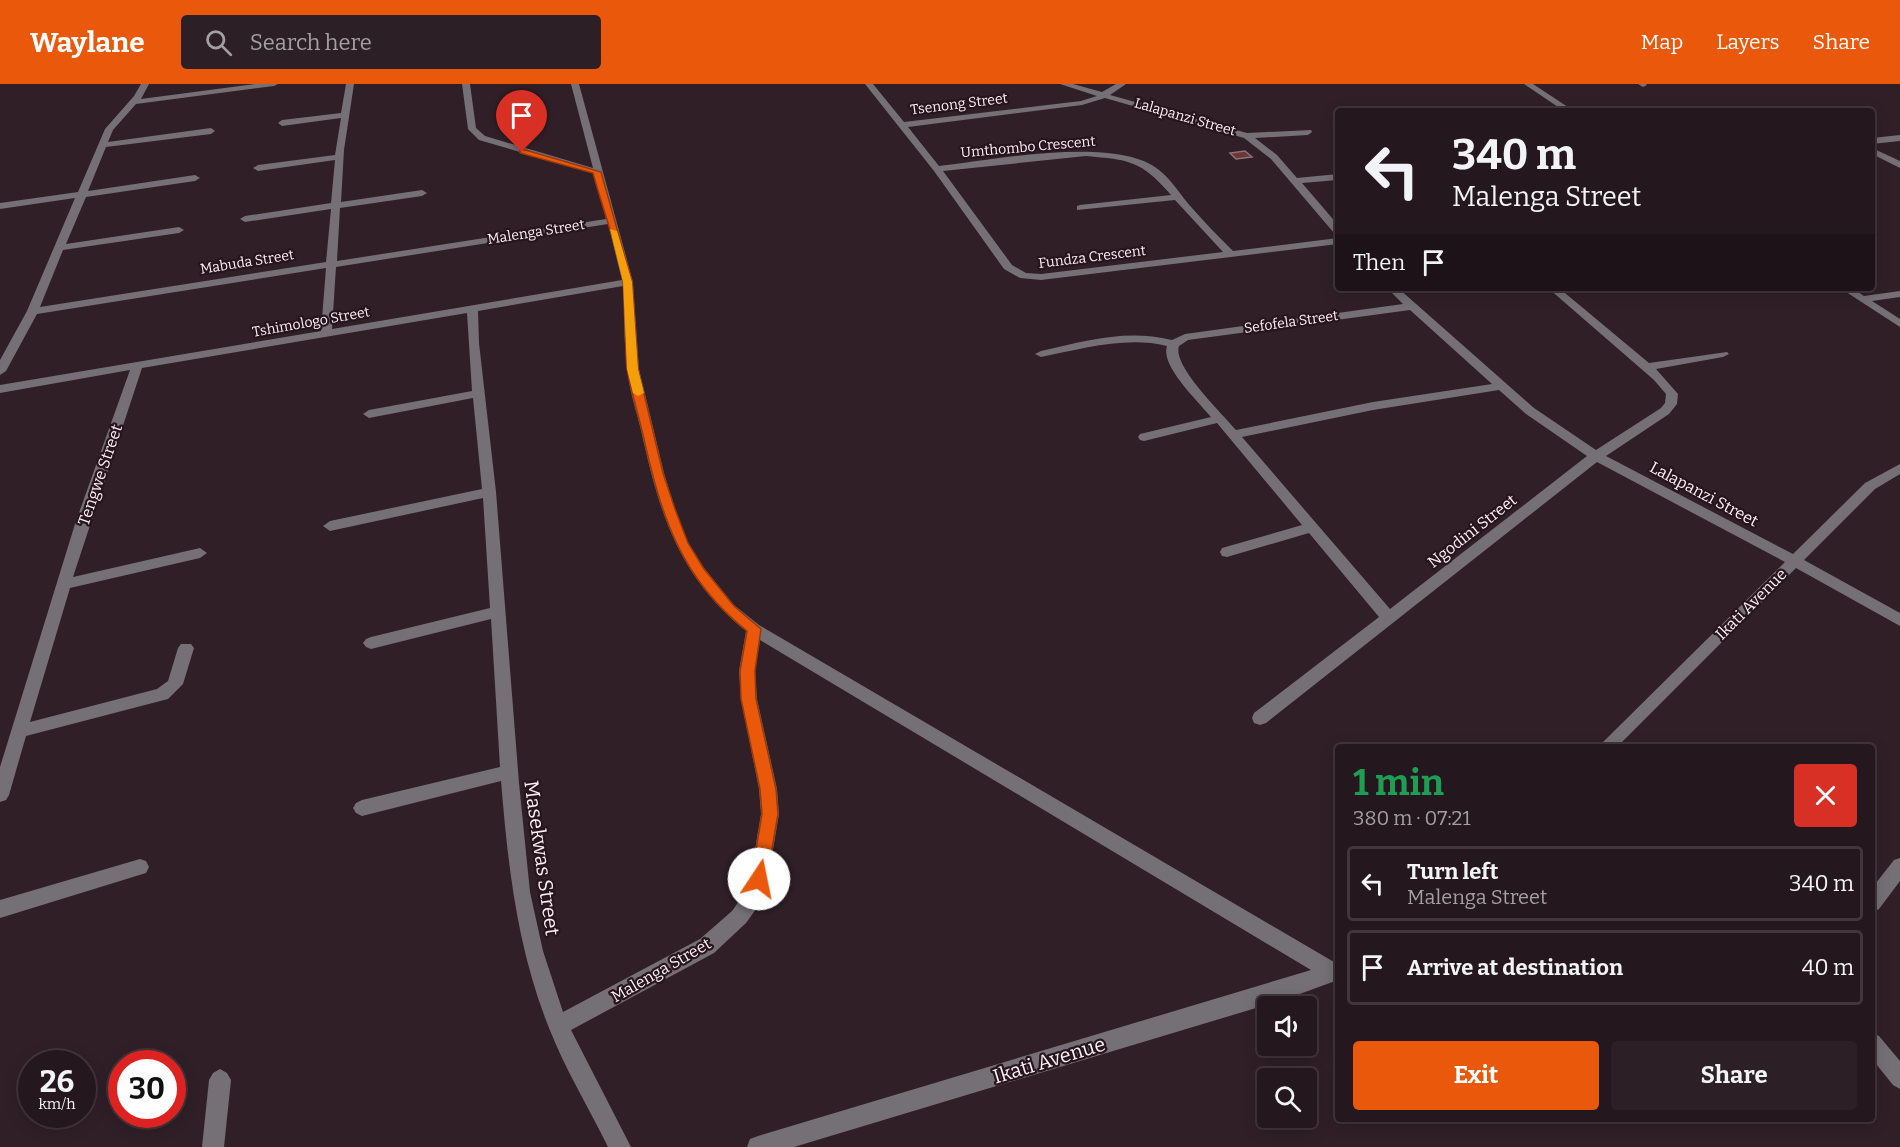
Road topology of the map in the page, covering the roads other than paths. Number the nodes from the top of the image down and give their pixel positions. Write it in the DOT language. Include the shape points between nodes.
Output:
graph roads {
  1 [pos="145,84"];
  2 [pos="274,84"];
  3 [pos="350,84"];
  4 [pos="466,84"];
  5 [pos="575,84"];
  6 [pos="869,84"];
  7 [pos="1064,84"];
  8 [pos="1122,84"];
  9 [pos="1528,84"];
  10 [pos="1104,95"];
  11 [pos="134,102"];
  12 [pos="1565,108"];
  13 [pos="345,115"];
  14 [pos="282,123"];
  15 [pos="902,124"];
  16 [pos="211,131"];
  17 [pos="1308,132"];
  18 [pos="1247,136"];
  19 [pos="1900,138"];
  20 [pos="1875,141"];
  21 [pos="102,145"];
  22 [pos="1875,152"];
  23 [pos="340,157"];
  24 [pos="1900,165"];
  25 [pos="258,168"];
  26 [pos="937,169"];
  27 [pos="597,172"];
  28 [pos="1335,177"];
  29 [pos="195,178"];
  30 [pos="1295,181"];
  31 [pos="422,193"];
  32 [pos="81,195"];
  33 [pos="1178,197"];
  34 [pos="0,206"];
  35 [pos="337,206"];
  36 [pos="1080,208"];
  37 [pos="245,219"];
  38 [pos="610,221"];
  39 [pos="1335,228"];
  40 [pos="179,230"];
  41 [pos="1335,241"];
  42 [pos="461,244"];
  43 [pos="59,248"];
  44 [pos="1230,253"];
  45 [pos="331,264"];
  46 [pos="628,282"];
  47 [pos="1395,291"];
  48 [pos="1558,291"];
  49 [pos="1850,291"];
  50 [pos="1900,294"];
  51 [pos="1863,299"];
  52 [pos="1412,306"];
  53 [pos="472,310"];
  54 [pos="33,311"];
  55 [pos="1900,324"];
  56 [pos="326,334"];
  57 [pos="1173,344"];
  58 [pos="1041,354"];
  59 [pos="1723,354"];
  60 [pos="137,366"];
  61 [pos="1647,367"];
  62 [pos="0,371"];
  63 [pos="1501,386"];
  64 [pos="0,389"];
  65 [pos="478,393"];
  66 [pos="369,414"];
  67 [pos="1219,419"];
  68 [pos="1233,435"];
  69 [pos="1144,437"];
  70 [pos="1595,457"];
  71 [pos="1900,468"];
  72 [pos="489,492"];
  73 [pos="330,526"];
  74 [pos="1312,527"];
  75 [pos="1227,552"];
  76 [pos="200,553"];
  77 [pos="1795,561"];
  78 [pos="64,584"];
  79 [pos="498,612"];
  80 [pos="1390,619"];
  81 [pos="1900,620"];
  82 [pos="754,629"];
  83 [pos="371,644"];
  84 [pos="186,648"];
  85 [pos="1260,718"];
  86 [pos="20,730"];
  87 [pos="1609,744"];
  88 [pos="509,772"];
  89 [pos="0,795"];
  90 [pos="362,808"];
  91 [pos="1900,866"];
  92 [pos="140,867"];
  93 [pos="1875,899"];
  94 [pos="0,909"];
  95 [pos="1335,970"];
  96 [pos="1335,971"];
  97 [pos="558,1026"];
  98 [pos="1875,1047"];
  99 [pos="1900,1078"];
  100 [pos="220,1080"];
  101 [pos="213,1147"];
  102 [pos="620,1147"];
  103 [pos="758,1147"];
  1 -- 11 [label="street"];
  2 -- 11 [label="street"];
  3 -- 13 [label="street"];
  4 -- 27 [label="street" via="472,129 482,138"];
  5 -- 27 [label="street, Malenga Street"];
  6 -- 15 [label="street, Fundza Crescent"];
  7 -- 10 [label="street, Lalapanzi Street"];
  8 -- 10 [label="street, Tsenong Street"];
  9 -- 12 [label="street"];
  10 -- 15 [label="street, Tsenong Street" via="1071,105"];
  10 -- 18 [label="street, Lalapanzi Street"];
  11 -- 21 [label="street" via="109,129"];
  13 -- 14 [label="street"];
  13 -- 23 [label="street"];
  15 -- 26 [label="street, Fundza Crescent"];
  16 -- 21 [label="street"];
  17 -- 18 [label="street"];
  18 -- 30 [label="street, Lalapanzi Street"];
  19 -- 20 [label="street"];
  21 -- 32 [label="street"];
  22 -- 24 [label="street"];
  23 -- 25 [label="street"];
  23 -- 35 [label="street"];
  26 -- 33 [label="street, Umthombo Crescent" via="1112,154 1147,166"];
  26 -- 44 [label="street, Fundza Crescent" via="1008,267 1024,276"];
  27 -- 38 [label="street, Malenga Street"];
  28 -- 30 [label="street"];
  29 -- 32 [label="street"];
  30 -- 39 [label="street, Lalapanzi Street"];
  31 -- 35 [label="street"];
  32 -- 34 [label="street"];
  32 -- 43 [label="street"];
  33 -- 36 [label="street"];
  33 -- 44 [label="street, Umthombo Crescent"];
  35 -- 37 [label="street"];
  35 -- 45 [label="street"];
  38 -- 42 [label="street, Malenga Street"];
  38 -- 46 [label="street, Malenga Street"];
  40 -- 43 [label="street"];
  41 -- 44 [label="street, Fundza Crescent"];
  42 -- 45 [label="street, Mabuda Street"];
  43 -- 54 [label="street"];
  45 -- 54 [label="street, Mabuda Street"];
  45 -- 56 [label="street"];
  46 -- 53 [label="street, Tshimologo Street"];
  46 -- 82 [label="street, Malenga Street" via="633,369 668,509 681,543 699,572 729,609"];
  47 -- 52 [label="street, Lalapanzi Street"];
  48 -- 61 [label="street, Ngodini Street"];
  49 -- 51 [label="street"];
  50 -- 51 [label="street"];
  51 -- 55 [label="street"];
  52 -- 57 [label="street, Sefofela Street" via="1206,333"];
  52 -- 63 [label="street, Lalapanzi Street"];
  53 -- 56 [label="street, Tshimologo Street"];
  53 -- 65 [label="street, Masekwas Street"];
  54 -- 62 [label="street"];
  56 -- 60 [label="street, Tshimologo Street"];
  57 -- 58 [label="street" via="1148,338 1122,338"];
  57 -- 67 [label="street" via="1172,358 1179,371"];
  59 -- 61 [label="street"];
  60 -- 64 [label="street, Tshimologo Street"];
  60 -- 78 [label="street, Tengwe Street"];
  61 -- 70 [label="street, Ngodini Street" via="1672,394 1671,404"];
  63 -- 68 [label="street" via="1373,406"];
  63 -- 70 [label="street, Lalapanzi Street" via="1552,430"];
  65 -- 66 [label="street"];
  65 -- 72 [label="street, Masekwas Street"];
  67 -- 68 [label="street"];
  67 -- 69 [label="street"];
  68 -- 74 [label="street"];
  70 -- 77 [label="street, Lalapanzi Street"];
  70 -- 80 [label="street, Ngodini Street"];
  71 -- 77 [label="street, Ikati Avenue" via="1870,486"];
  72 -- 73 [label="street"];
  72 -- 79 [label="street, Masekwas Street"];
  74 -- 75 [label="street"];
  74 -- 80 [label="street"];
  76 -- 78 [label="street"];
  77 -- 81 [label="street, Lalapanzi Street"];
  77 -- 87 [label="street, Ikati Avenue"];
  78 -- 86 [label="street, Tengwe Street"];
  79 -- 83 [label="street"];
  79 -- 88 [label="street, Masekwas Street"];
  80 -- 85 [label="street, Ngodini Street"];
  82 -- 95 [label="street"];
  82 -- 97 [label="street, Malenga Street" via="747,671 749,699 770,814 752,899 739,917 707,946"];
  84 -- 86 [label="street" via="175,684 162,694"];
  86 -- 89 [label="street, Tengwe Street"];
  88 -- 90 [label="street, Masekwas Street"];
  88 -- 97 [label="street, Masekwas Street" via="521,892 535,957"];
  91 -- 93 [label="street"];
  92 -- 94 [label="street"];
  96 -- 103 [label="street, Ikati Avenue"];
  97 -- 102 [label="street, Masekwas Street"];
  98 -- 99 [label="street"];
  100 -- 101 [label="street"];
}
